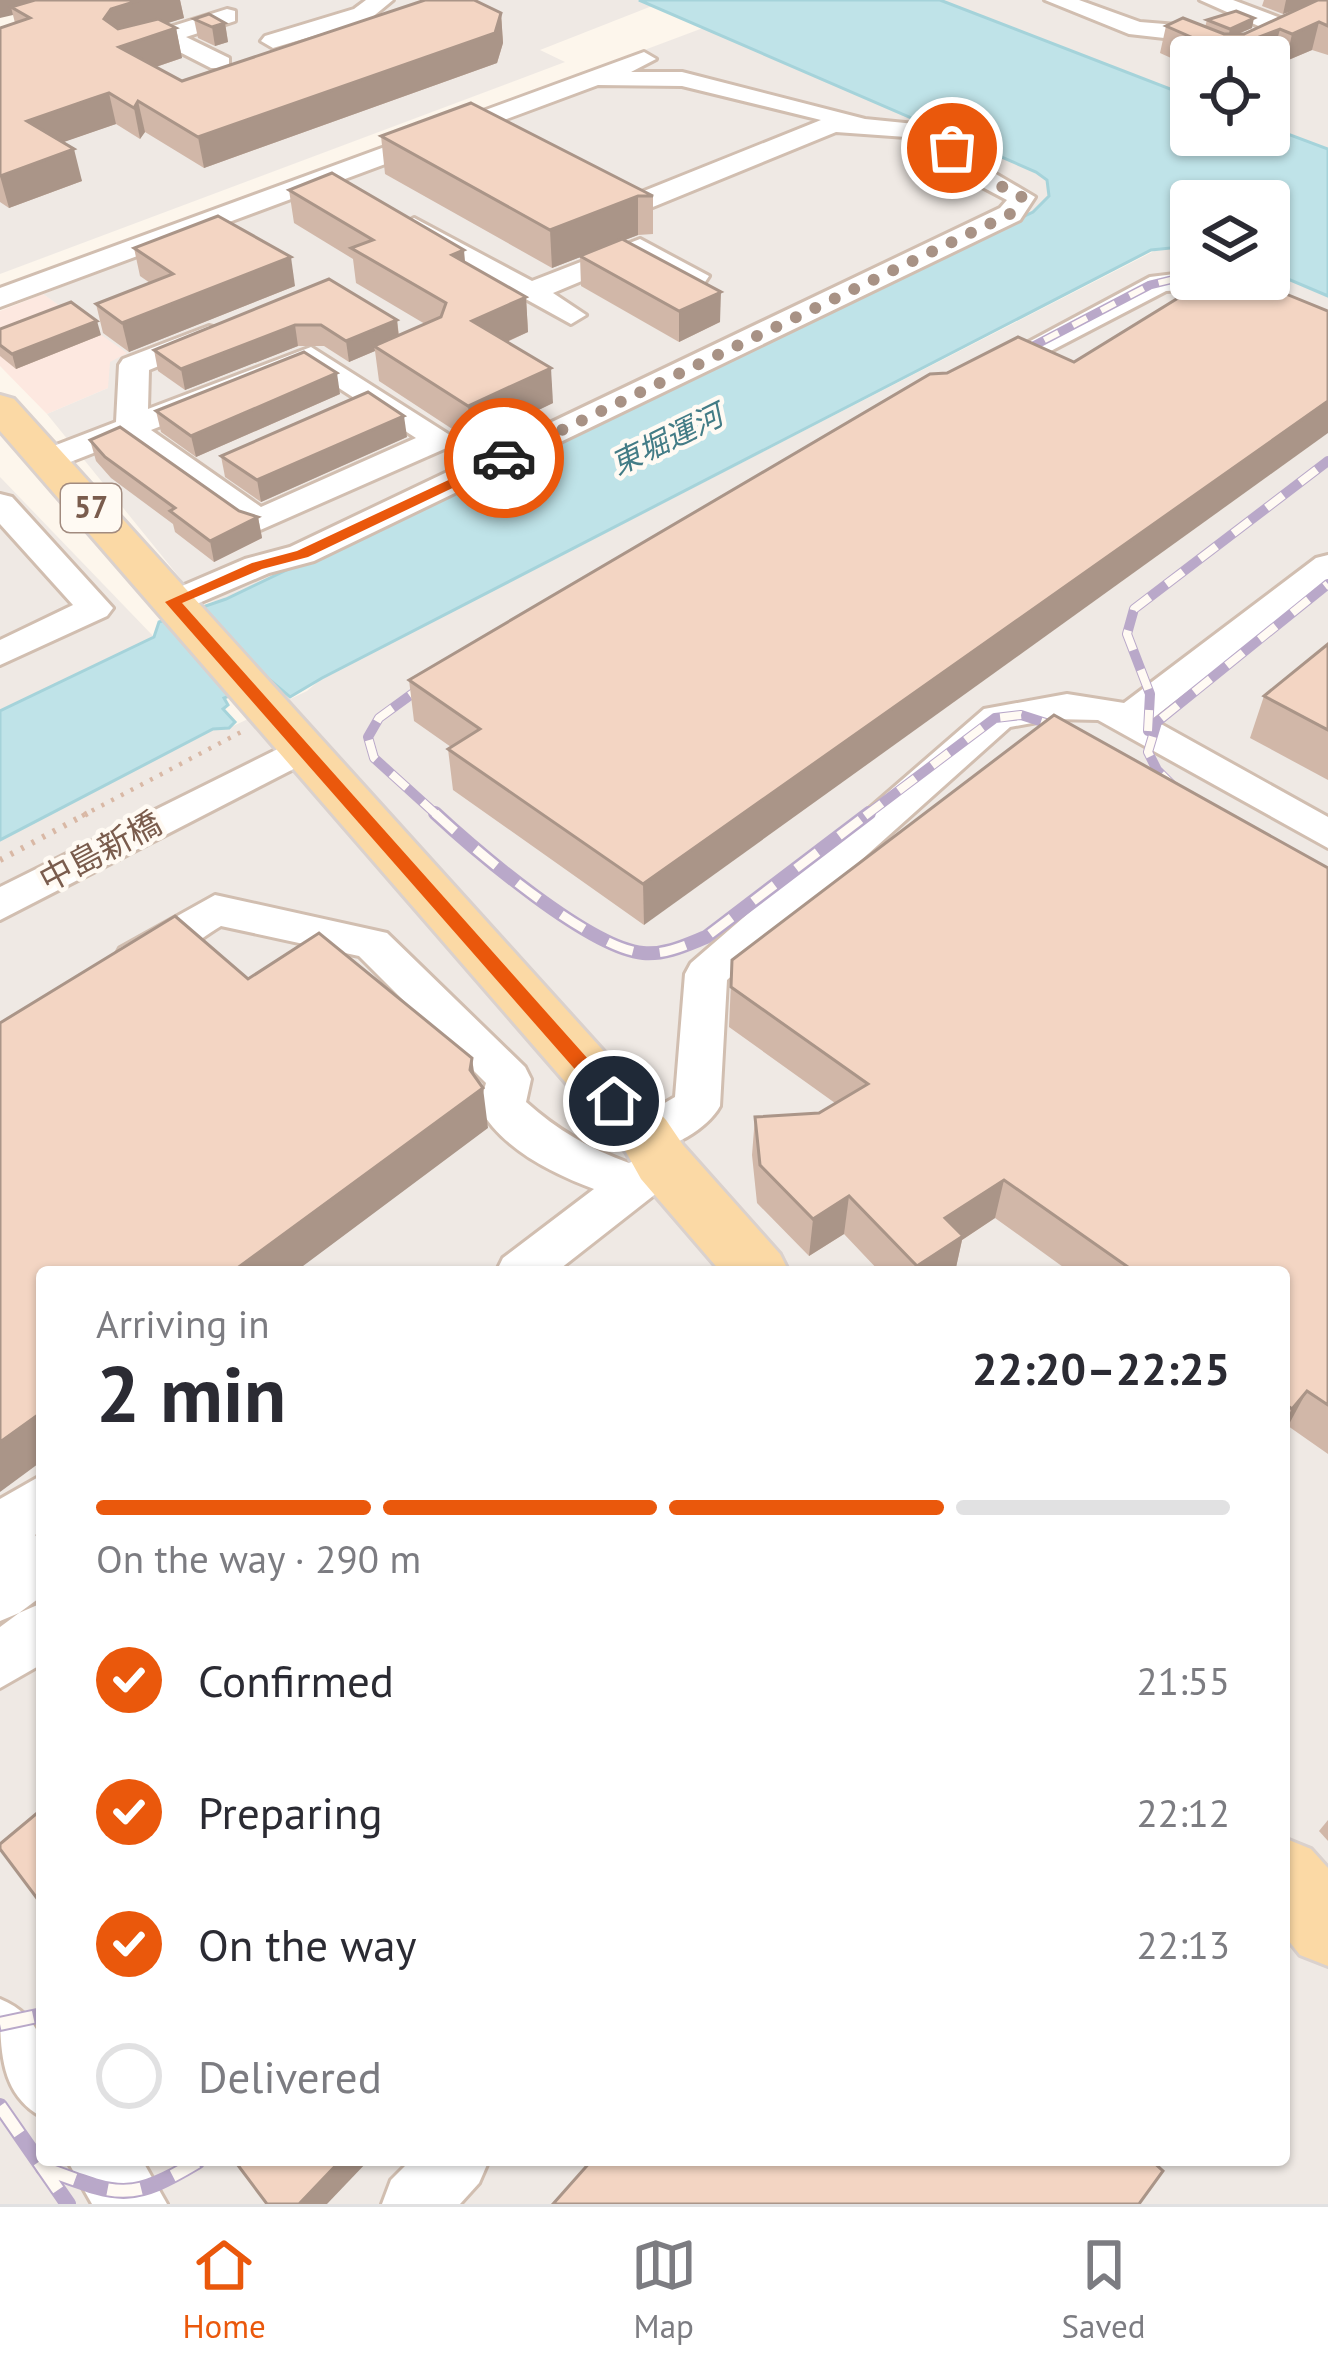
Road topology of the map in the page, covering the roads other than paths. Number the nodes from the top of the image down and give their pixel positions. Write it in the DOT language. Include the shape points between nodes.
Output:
graph roads {
  1 [pos="381,0"];
  2 [pos="1057,0"];
  3 [pos="1213,0"];
  4 [pos="1328,8"];
  5 [pos="239,21"];
  6 [pos="1284,28"];
  7 [pos="166,36"];
  8 [pos="127,48"];
  9 [pos="644,59"];
  10 [pos="220,63"];
  11 [pos="582,82"];
  12 [pos="472,124"];
  13 [pos="892,125"];
  14 [pos="512,144"];
  15 [pos="572,175"];
  16 [pos="328,177"];
  17 [pos="695,276"];
  18 [pos="1170,283"];
  19 [pos="529,292"];
  20 [pos="0,298"];
  21 [pos="571,315"];
  22 [pos="234,325"];
  23 [pos="389,360"];
  24 [pos="134,365"];
  25 [pos="360,388"];
  26 [pos="950,392"];
  27 [pos="0,406"];
  28 [pos="192,406"];
  29 [pos="333,414"];
  30 [pos="131,431"];
  31 [pos="233,458"];
  32 [pos="49,460"];
  33 [pos="193,475"];
  34 [pos="0,503"];
  35 [pos="1328,566"];
  36 [pos="176,607"];
  37 [pos="0,654"];
  38 [pos="274,719"];
  39 [pos="1126,720"];
  40 [pos="1328,834"];
  41 [pos="0,905"];
  42 [pos="98,982"];
  43 [pos="648,1161"];
  44 [pos="527,1266"];
  45 [pos="752,1266"];
  46 [pos="36,1504"];
  47 [pos="0,1533"];
  48 [pos="0,1595"];
  49 [pos="36,1634"];
  50 [pos="0,1661"];
  51 [pos="1290,1883"];
  52 [pos="1328,1927"];
  53 [pos="0,2031"];
  54 [pos="36,2077"];
  55 [pos="105,2166"];
  56 [pos="450,2166"];
  57 [pos="134,2204"];
  58 [pos="415,2204"];
  1 -- 5 [label="street" via="362,14"];
  2 -- 6 [label="street" via="1229,52"];
  3 -- 6 [label="street"];
  4 -- 6 [label="street"];
  5 -- 7 [label="street"];
  7 -- 8 [label="street"];
  7 -- 10 [label="street"];
  9 -- 11 [label="street"];
  11 -- 12 [label="street"];
  11 -- 13 [label="street" via="682,79"];
  12 -- 14 [label="street"];
  12 -- 16 [label="street"];
  13 -- 15 [label="street" via="818,128 633,205"];
  13 -- 36 [label="street" via="940,137 961,165 1018,194 1020,204 861,289"];
  16 -- 19 [label="street"];
  16 -- 20 [label="street"];
  17 -- 19 [label="street" via="640,248"];
  18 -- 26 [label="street"];
  19 -- 21 [label="street"];
  22 -- 24 [label="street"];
  23 -- 25 [label="street"];
  24 -- 28 [label="street"];
  24 -- 30 [label="street"];
  25 -- 28 [label="street" via="311,356"];
  25 -- 29 [label="street"];
  25 -- 33 [label="street" via="440,439 258,521"];
  27 -- 32 [label="main road, 57"];
  28 -- 30 [label="street"];
  30 -- 32 [label="street"];
  30 -- 33 [label="street"];
  31 -- 33 [label="street"];
  32 -- 36 [label="main road, 57"];
  34 -- 37 [label="street" via="95,608"];
  35 -- 39 [label="street"];
  36 -- 38 [label="main road, 57"];
  38 -- 41 [label="street, 中島新橋" via="201,798"];
  38 -- 43 [label="main road, 57"];
  39 -- 40 [label="street"];
  39 -- 43 [label="street" via="1087,704 997,718 706,974 697,1106"];
  42 -- 43 [label="street" via="214,910 372,944 508,1079 502,1107 540,1144 562,1159"];
  43 -- 44 [label="street"];
  43 -- 45 [label="main road, 57"];
  46 -- 47 [label="street"];
  47 -- 48 [label="street" via="32,1571"];
  49 -- 50 [label="street"];
  51 -- 52 [label="main road"];
  53 -- 54 [label="street"];
  55 -- 57 [label="street"];
  56 -- 58 [label="street"];
}
